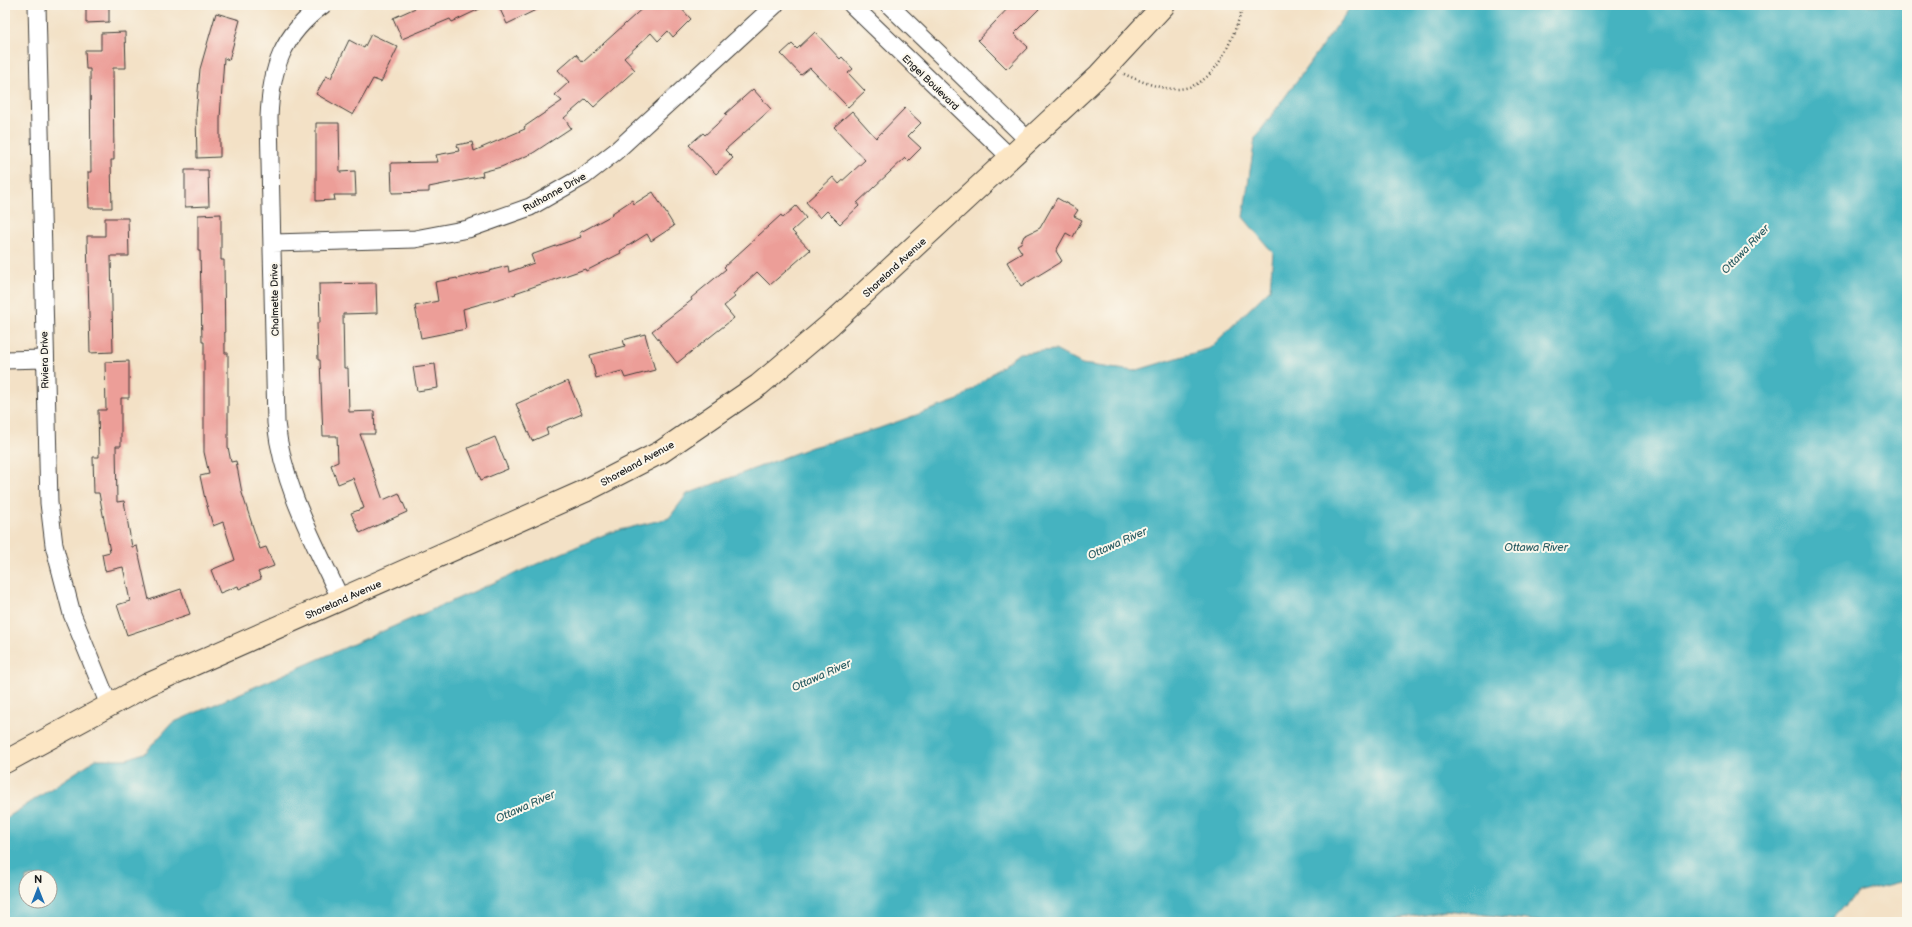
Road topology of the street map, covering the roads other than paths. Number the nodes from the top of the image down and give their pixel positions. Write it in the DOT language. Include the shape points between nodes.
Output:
graph roads {
  1 [pos="37,5"];
  2 [pos="323,5"];
  3 [pos="775,5"];
  4 [pos="852,5"];
  5 [pos="889,5"];
  6 [pos="1164,5"];
  7 [pos="1029,141"];
  8 [pos="1011,158"];
  9 [pos="272,243"];
  10 [pos="44,359"];
  11 [pos="5,360"];
  12 [pos="341,600"];
  13 [pos="109,705"];
  14 [pos="5,762"];
  1 -- 10 [label="street, Riviera Drive"];
  2 -- 9 [label="street, Chalmette Drive" via="297,28 284,47 271,86 269,118"];
  3 -- 9 [label="street, Ruthanne Drive" via="615,152 578,180 530,207 468,229 414,239"];
  4 -- 8 [label="street, Engel Boulevard"];
  5 -- 7 [label="street"];
  6 -- 7 [label="street, Shoreland Avenue" via="1108,65"];
  7 -- 8 [label="street, Shoreland Avenue"];
  8 -- 12 [label="street, Shoreland Avenue" via="842,314 760,385 660,452 585,491"];
  9 -- 12 [label="street, Chalmette Drive" via="276,423 280,450 296,505"];
  10 -- 11 [label="street"];
  10 -- 13 [label="street, Riviera Drive" via="47,479 54,545 72,614"];
  12 -- 13 [label="street, Shoreland Avenue" via="147,685"];
  13 -- 14 [label="street, Shoreland Avenue"];
}
